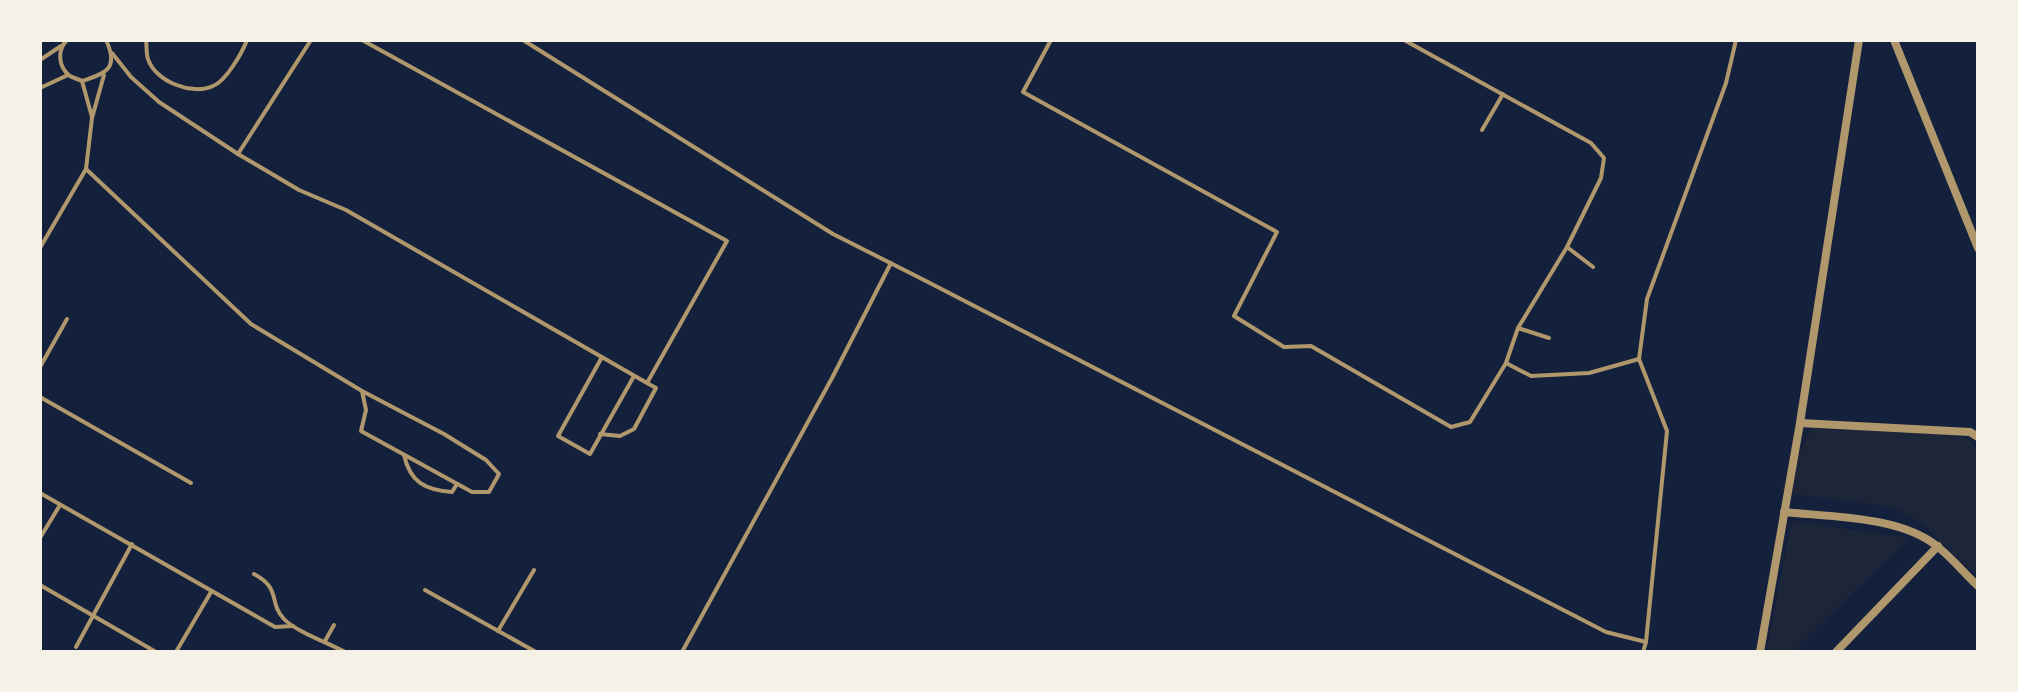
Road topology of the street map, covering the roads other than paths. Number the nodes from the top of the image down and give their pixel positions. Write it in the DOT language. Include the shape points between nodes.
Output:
graph roads {
  1 [pos="67,40"];
  2 [pos="106,40"];
  3 [pos="146,40"];
  4 [pos="247,40"];
  5 [pos="311,40"];
  6 [pos="362,40"];
  7 [pos="523,40"];
  8 [pos="1051,40"];
  9 [pos="1404,40"];
  10 [pos="1736,40"];
  11 [pos="1859,40"];
  12 [pos="1894,40"];
  13 [pos="61,46"];
  14 [pos="112,53"];
  15 [pos="40,60"];
  16 [pos="68,75"];
  17 [pos="104,75"];
  18 [pos="82,81"];
  19 [pos="40,88"];
  20 [pos="1503,94"];
  21 [pos="92,118"];
  22 [pos="1482,130"];
  23 [pos="238,154"];
  24 [pos="86,169"];
  25 [pos="1567,247"];
  26 [pos="40,248"];
  27 [pos="1978,248"];
  28 [pos="891,263"];
  29 [pos="1593,267"];
  30 [pos="67,319"];
  31 [pos="1518,328"];
  32 [pos="1549,338"];
  33 [pos="602,357"];
  34 [pos="1639,359"];
  35 [pos="1506,363"];
  36 [pos="40,367"];
  37 [pos="634,376"];
  38 [pos="647,383"];
  39 [pos="362,391"];
  40 [pos="40,397"];
  41 [pos="1800,423"];
  42 [pos="600,434"];
  43 [pos="1978,437"];
  44 [pos="404,455"];
  45 [pos="191,483"];
  46 [pos="457,484"];
  47 [pos="40,493"];
  48 [pos="60,505"];
  49 [pos="1784,512"];
  50 [pos="40,538"];
  51 [pos="132,544"];
  52 [pos="1938,546"];
  53 [pos="534,570"];
  54 [pos="254,574"];
  55 [pos="40,585"];
  56 [pos="1978,586"];
  57 [pos="425,590"];
  58 [pos="211,592"];
  59 [pos="93,616"];
  60 [pos="334,625"];
  61 [pos="293,626"];
  62 [pos="498,631"];
  63 [pos="325,641"];
  64 [pos="1646,642"];
  65 [pos="76,647"];
  66 [pos="156,652"];
  67 [pos="176,652"];
  68 [pos="345,652"];
  69 [pos="536,652"];
  70 [pos="682,652"];
  71 [pos="1643,652"];
  72 [pos="1760,652"];
  73 [pos="1836,652"];
  1 -- 13 [label="lane"];
  2 -- 14 [label="lane"];
  3 -- 4 [label="lane" via="148,61 166,82 195,89 215,86"];
  5 -- 23 [label="lane"];
  6 -- 38 [label="lane" via="727,241"];
  7 -- 28 [label="lane" via="833,234"];
  8 -- 35 [label="lane" via="1023,92 1277,232 1234,316 1284,347 1311,346 1451,427 1470,422"];
  9 -- 20 [label="lane"];
  10 -- 34 [label="lane" via="1726,83 1647,299"];
  11 -- 41 [label="street"];
  12 -- 27 [label="street"];
  13 -- 15 [label="lane"];
  13 -- 16 [label="lane" via="60,62"];
  14 -- 17 [label="lane"];
  14 -- 23 [label="lane" via="159,102"];
  16 -- 18 [label="lane"];
  16 -- 19 [label="lane"];
  17 -- 18 [label="lane"];
  17 -- 21 [label="lane"];
  18 -- 21 [label="lane"];
  20 -- 22 [label="lane"];
  20 -- 25 [label="lane" via="1591,143 1604,158 1601,178"];
  21 -- 24 [label="lane"];
  23 -- 33 [label="lane"];
  24 -- 26 [label="lane"];
  24 -- 39 [label="lane" via="251,324"];
  25 -- 29 [label="lane"];
  25 -- 31 [label="lane"];
  28 -- 64 [label="lane" via="1606,632"];
  28 -- 70 [label="lane"];
  30 -- 36 [label="lane"];
  31 -- 32 [label="lane"];
  31 -- 35 [label="lane"];
  33 -- 37 [label="lane"];
  33 -- 42 [label="lane" via="558,435 590,454"];
  34 -- 35 [label="lane" via="1589,373 1531,376"];
  34 -- 64 [label="lane" via="1667,431"];
  37 -- 38 [label="lane"];
  37 -- 42 [label="lane"];
  38 -- 42 [label="lane" via="656,388 634,429 620,436"];
  39 -- 44 [label="lane" via="366,410 361,431"];
  39 -- 46 [label="lane" via="476,453 499,474 489,492 472,492"];
  40 -- 45 [label="lane"];
  41 -- 43 [label="street" via="1970,432"];
  41 -- 49 [label="street"];
  44 -- 46 [label="lane"];
  44 -- 46 [label="lane" via="417,482 452,492"];
  47 -- 48 [label="lane"];
  48 -- 50 [label="lane"];
  48 -- 51 [label="lane"];
  49 -- 52 [label="street" via="1886,524"];
  49 -- 72 [label="street"];
  51 -- 58 [label="lane"];
  51 -- 59 [label="lane"];
  52 -- 56 [label="street"];
  52 -- 73 [label="street"];
  53 -- 62 [label="lane"];
  54 -- 61 [label="lane" via="268,581 281,615"];
  55 -- 59 [label="lane"];
  57 -- 62 [label="lane"];
  58 -- 61 [label="lane" via="275,627"];
  58 -- 67 [label="lane"];
  59 -- 65 [label="lane"];
  59 -- 66 [label="lane"];
  60 -- 63 [label="lane"];
  61 -- 63 [label="lane"];
  62 -- 69 [label="lane"];
  63 -- 68 [label="lane"];
  64 -- 71 [label="lane"];
}
